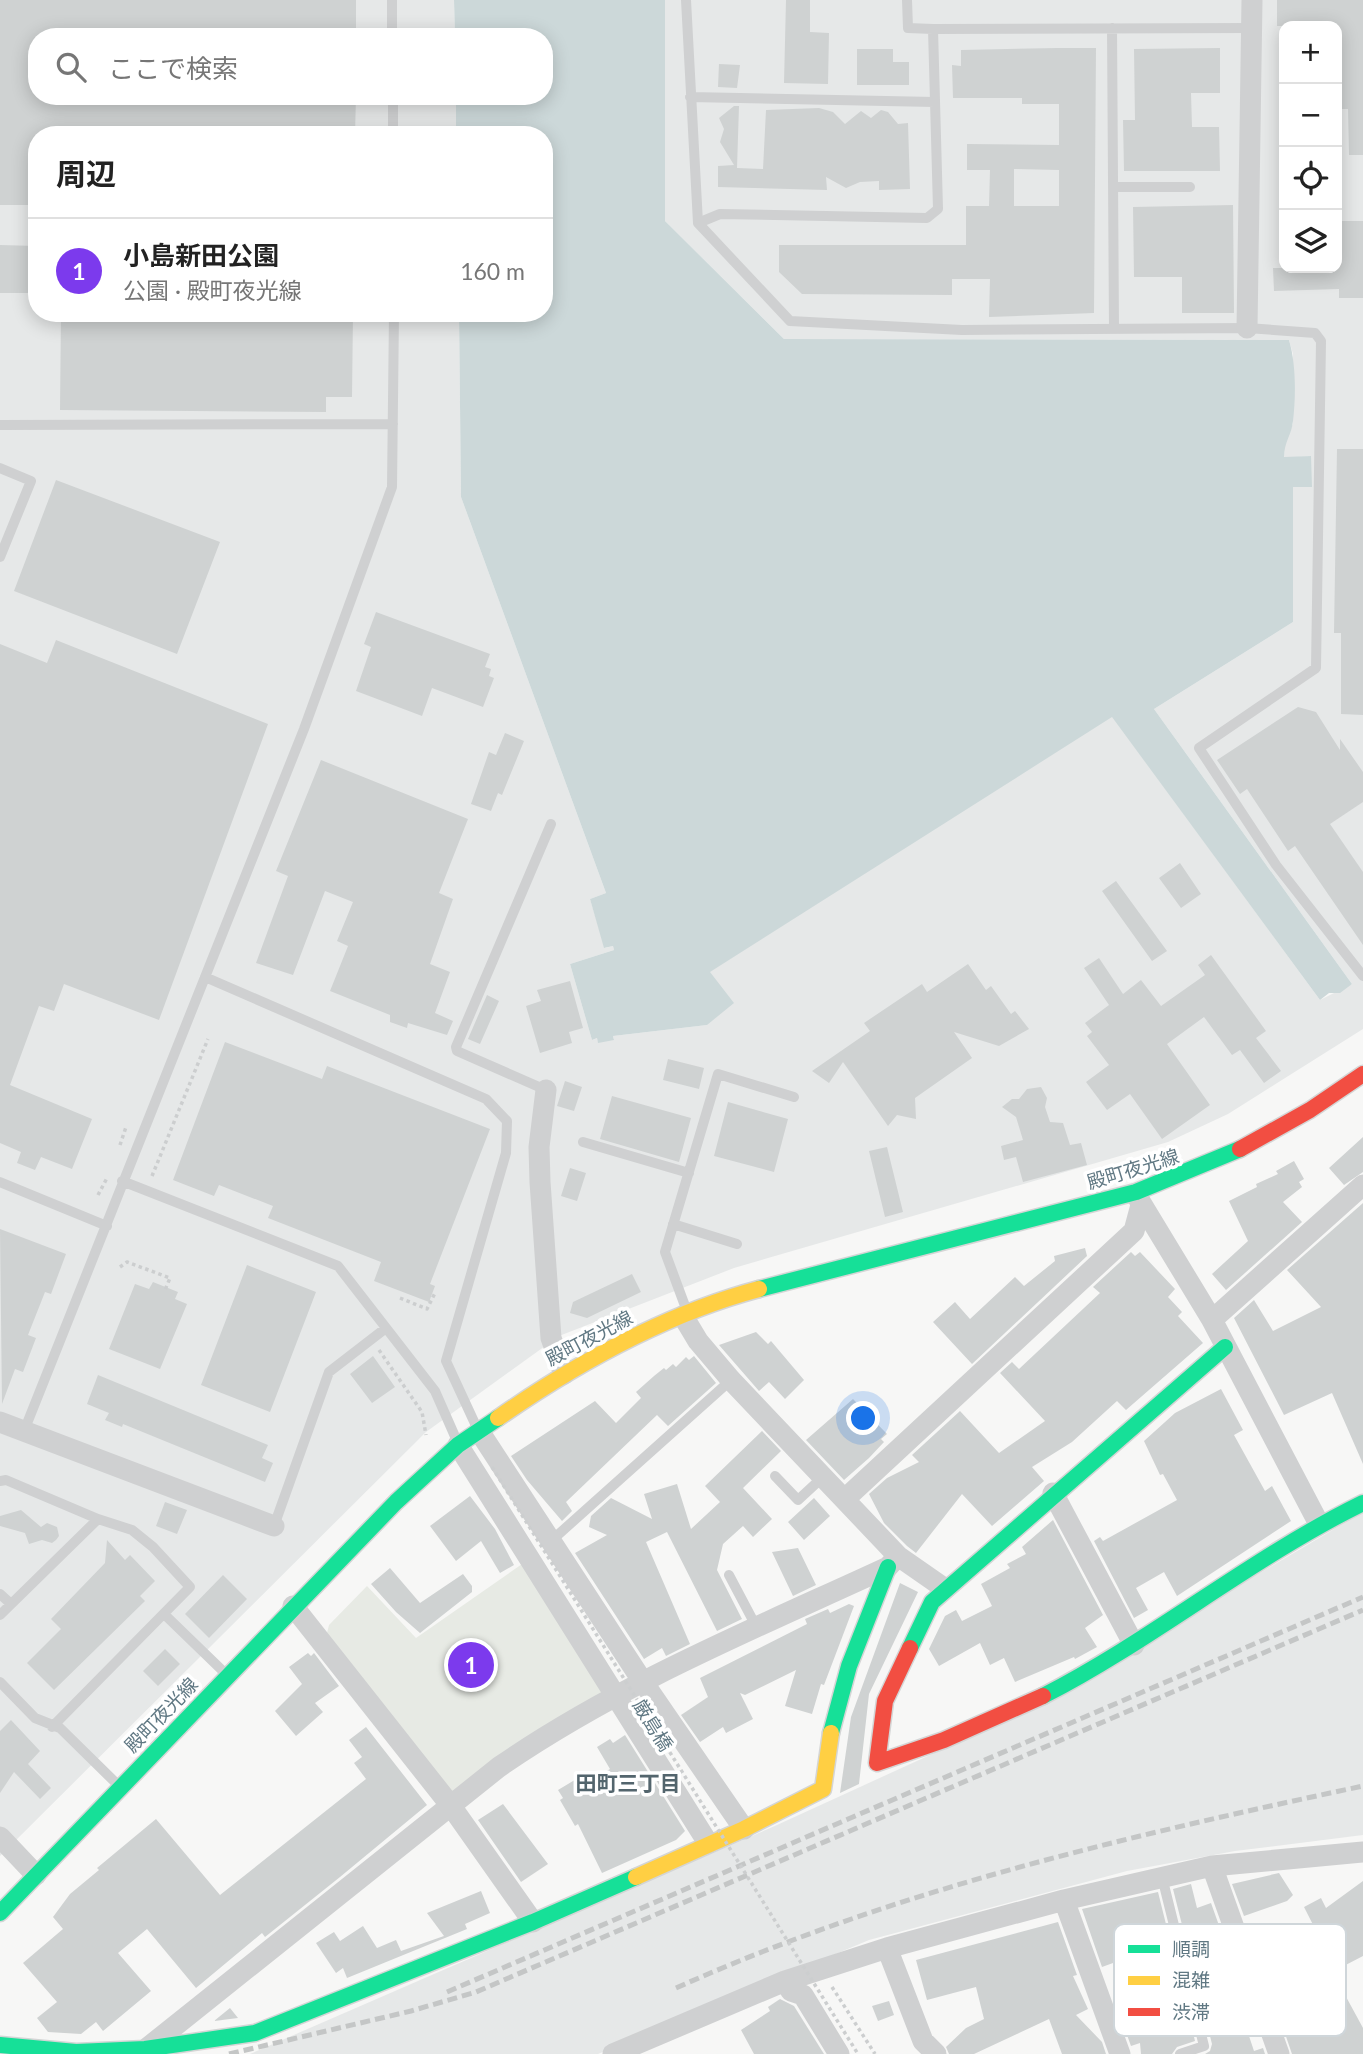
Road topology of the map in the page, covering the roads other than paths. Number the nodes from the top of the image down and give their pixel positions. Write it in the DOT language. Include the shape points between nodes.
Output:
graph roads {
  1 [pos="392,0"];
  2 [pos="686,0"];
  3 [pos="907,0"];
  4 [pos="1252,0"];
  5 [pos="1252,27"];
  6 [pos="392,28"];
  7 [pos="1112,28"];
  8 [pos="933,29"];
  9 [pos="690,97"];
  10 [pos="935,102"];
  11 [pos="393,105"];
  12 [pos="393,126"];
  13 [pos="1113,187"];
  14 [pos="1190,187"];
  15 [pos="698,223"];
  16 [pos="394,322"];
  17 [pos="1114,328"];
  18 [pos="1247,328"];
  19 [pos="393,424"];
  20 [pos="0,425"];
  21 [pos="0,468"];
  22 [pos="0,557"];
  23 [pos="551,824"];
  24 [pos="1363,976"];
  25 [pos="205,977"];
  26 [pos="1363,1074"];
  27 [pos="546,1090"];
  28 [pos="794,1097"];
  29 [pos="583,1142"];
  30 [pos="689,1173"];
  31 [pos="122,1181"];
  32 [pos="0,1182"];
  33 [pos="1363,1185"];
  34 [pos="1138,1199"];
  35 [pos="673,1224"];
  36 [pos="107,1226"];
  37 [pos="737,1244"];
  38 [pos="685,1315"];
  39 [pos="1212,1320"];
  40 [pos="386,1328"];
  41 [pos="1225,1347"];
  42 [pos="564,1374"];
  43 [pos="731,1380"];
  44 [pos="0,1422"];
  45 [pos="24,1431"];
  46 [pos="479,1431"];
  47 [pos="458,1445"];
  48 [pos="775,1476"];
  49 [pos="824,1476"];
  50 [pos="0,1481"];
  51 [pos="1053,1493"];
  52 [pos="846,1498"];
  53 [pos="1363,1503"];
  54 [pos="99,1519"];
  55 [pos="1319,1524"];
  56 [pos="274,1526"];
  57 [pos="551,1541"];
  58 [pos="893,1562"];
  59 [pos="729,1575"];
  60 [pos="944,1588"];
  61 [pos="0,1594"];
  62 [pos="11,1604"];
  63 [pos="293,1606"];
  64 [pos="164,1614"];
  65 [pos="0,1615"];
  66 [pos="757,1628"];
  67 [pos="1135,1645"];
  68 [pos="227,1675"];
  69 [pos="0,1682"];
  70 [pos="643,1682"];
  71 [pos="616,1696"];
  72 [pos="52,1727"];
  73 [pos="120,1787"];
  74 [pos="451,1806"];
  75 [pos="744,1829"];
  76 [pos="0,1837"];
  77 [pos="708,1843"];
  78 [pos="1363,1852"];
  79 [pos="1212,1866"];
  80 [pos="36,1875"];
  81 [pos="1163,1877"];
  82 [pos="1064,1900"];
  83 [pos="0,1913"];
  84 [pos="533,1922"];
  85 [pos="1174,1924"];
  86 [pos="1233,1924"];
  87 [pos="887,1948"];
  88 [pos="785,1981"];
  89 [pos="1114,2035"];
  90 [pos="1114,2036"];
  91 [pos="1202,2036"];
  92 [pos="1273,2036"];
  93 [pos="0,2045"];
  94 [pos="145,2049"];
  95 [pos="627,2051"];
  96 [pos="839,2054"];
  97 [pos="936,2054"];
  98 [pos="1121,2054"];
  99 [pos="1180,2054"];
  100 [pos="1279,2054"];
  1 -- 6 [label="lane"];
  2 -- 9 [label="lane"];
  3 -- 8 [label="lane" via="908,28"];
  4 -- 5 [label="street"];
  5 -- 7 [label="lane"];
  5 -- 18 [label="street"];
  7 -- 8 [label="lane"];
  7 -- 13 [label="lane"];
  8 -- 10 [label="lane"];
  9 -- 10 [label="lane"];
  9 -- 15 [label="lane"];
  10 -- 15 [label="lane" via="937,209 927,218 720,214"];
  11 -- 12 [label="lane"];
  13 -- 14 [label="lane"];
  13 -- 17 [label="lane"];
  15 -- 17 [label="lane" via="790,321 962,330"];
  16 -- 19 [label="lane"];
  17 -- 18 [label="lane"];
  18 -- 24 [label="lane" via="1315,333 1321,341 1316,668 1199,748 1276,865"];
  19 -- 20 [label="lane"];
  19 -- 25 [label="lane" via="392,486 352,603"];
  21 -- 22 [label="lane" via="31,481"];
  23 -- 27 [label="lane" via="456,1047"];
  25 -- 31 [label="lane"];
  25 -- 46 [label="lane" via="486,1099 507,1121 506,1153 446,1361"];
  26 -- 34 [label="street, 殿町夜光線" via="1251,1144"];
  27 -- 42 [label="street" via="538,1147 540,1182 551,1338"];
  28 -- 30 [label="lane" via="718,1074"];
  29 -- 30 [label="lane"];
  30 -- 35 [label="lane"];
  31 -- 36 [label="lane"];
  31 -- 40 [label="lane" via="338,1266"];
  32 -- 36 [label="lane"];
  33 -- 39 [label="street"];
  34 -- 38 [label="street, 殿町夜光線" via="823,1272"];
  34 -- 39 [label="street"];
  34 -- 52 [label="street" via="1134,1231"];
  35 -- 37 [label="lane"];
  35 -- 38 [label="lane" via="665,1252"];
  36 -- 45 [label="lane"];
  38 -- 42 [label="street, 殿町夜光線"];
  38 -- 43 [label="street" via="698,1341"];
  39 -- 41 [label="street"];
  40 -- 47 [label="lane" via="435,1391"];
  40 -- 56 [label="lane" via="329,1372"];
  41 -- 51 [label="street"];
  41 -- 55 [label="street"];
  42 -- 46 [label="street, 殿町夜光線"];
  43 -- 49 [label="street"];
  43 -- 57 [label="lane"];
  44 -- 45 [label="street"];
  45 -- 56 [label="street"];
  46 -- 47 [label="street, 殿町夜光線"];
  46 -- 57 [label="street"];
  47 -- 63 [label="street, 殿町夜光線"];
  47 -- 71 [label="street"];
  48 -- 49 [label="lane" via="798,1500"];
  49 -- 52 [label="street"];
  50 -- 54 [label="lane"];
  51 -- 60 [label="street"];
  51 -- 67 [label="street"];
  52 -- 58 [label="street"];
  53 -- 55 [label="street"];
  54 -- 62 [label="lane"];
  54 -- 64 [label="lane" via="132,1530 190,1587"];
  55 -- 67 [label="street"];
  57 -- 70 [label="street"];
  58 -- 60 [label="street"];
  58 -- 66 [label="street"];
  58 -- 75 [label="street" via="864,1624 834,1713 822,1789"];
  59 -- 66 [label="lane"];
  60 -- 67 [label="street" via="932,1602 886,1701 877,1763 949,1739 1028,1703"];
  61 -- 62 [label="lane"];
  62 -- 65 [label="lane"];
  63 -- 68 [label="street, 殿町夜光線"];
  63 -- 74 [label="street"];
  64 -- 68 [label="lane"];
  64 -- 72 [label="lane"];
  66 -- 70 [label="street"];
  68 -- 73 [label="street, 殿町夜光線"];
  69 -- 72 [label="lane" via="35,1718"];
  70 -- 71 [label="street"];
  70 -- 75 [label="street"];
  71 -- 74 [label="street" via="534,1742"];
  71 -- 77 [label="street"];
  72 -- 73 [label="lane" via="60,1728"];
  73 -- 80 [label="street, 殿町夜光線"];
  74 -- 84 [label="street"];
  74 -- 94 [label="street"];
  75 -- 77 [label="street"];
  76 -- 80 [label="street"];
  77 -- 84 [label="street"];
  78 -- 79 [label="street"];
  79 -- 81 [label="street"];
  79 -- 86 [label="street"];
  80 -- 83 [label="street, 殿町夜光線"];
  81 -- 82 [label="street"];
  81 -- 85 [label="lane"];
  82 -- 87 [label="street"];
  82 -- 89 [label="street"];
  84 -- 94 [label="street" via="255,2033"];
  87 -- 88 [label="street"];
  87 -- 97 [label="street" via="923,2041"];
  88 -- 95 [label="street"];
  88 -- 96 [label="street" via="790,1991 803,1995"];
  90 -- 98 [label="street"];
  91 -- 99 [label="lane" via="1204,2046"];
  92 -- 100 [label="street"];
  93 -- 94 [label="street" via="76,2052"];
}
